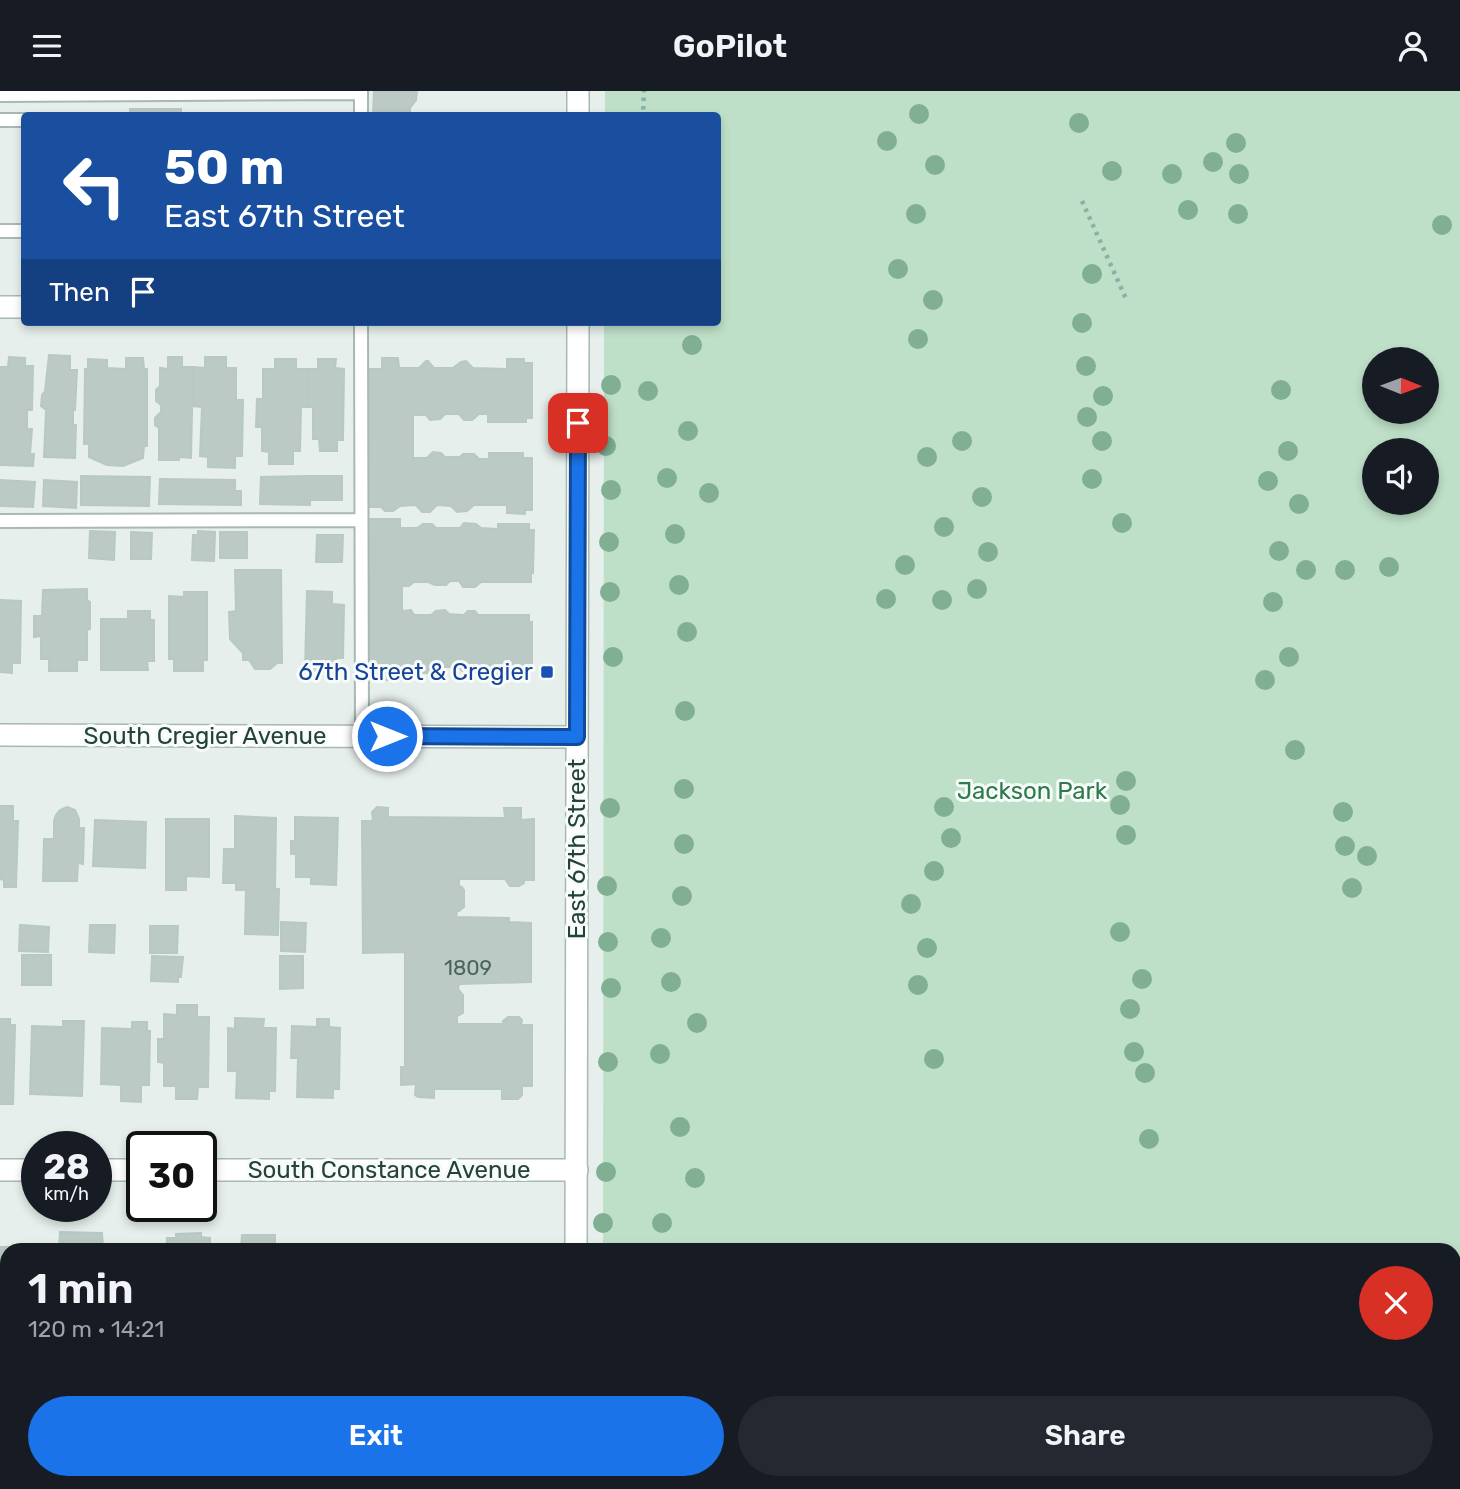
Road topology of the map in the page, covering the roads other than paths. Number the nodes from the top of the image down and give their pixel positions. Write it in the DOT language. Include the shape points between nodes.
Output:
graph roads {
  1 [pos="578,91"];
  2 [pos="361,92"];
  3 [pos="0,95"];
  4 [pos="361,112"];
  5 [pos="578,112"];
  6 [pos="0,120"];
  7 [pos="21,120"];
  8 [pos="0,231"];
  9 [pos="21,231"];
  10 [pos="0,307"];
  11 [pos="21,307"];
  12 [pos="361,326"];
  13 [pos="578,326"];
  14 [pos="361,520"];
  15 [pos="0,521"];
  16 [pos="0,735"];
  17 [pos="362,736"];
  18 [pos="577,737"];
  19 [pos="0,1170"];
  20 [pos="21,1170"];
  21 [pos="217,1170"];
  22 [pos="577,1170"];
  23 [pos="576,1243"];
  1 -- 5 [label="street"];
  2 -- 3 [label="lane"];
  2 -- 4 [label="lane"];
  6 -- 7 [label="lane"];
  8 -- 9 [label="lane"];
  10 -- 11 [label="street"];
  12 -- 14 [label="lane"];
  13 -- 18 [label="street, East 67th Street"];
  14 -- 15 [label="lane"];
  14 -- 17 [label="lane"];
  16 -- 17 [label="street, South Cregier Avenue"];
  17 -- 18 [label="street, South Cregier Avenue"];
  18 -- 22 [label="street, East 67th Street"];
  19 -- 20 [label="street"];
  21 -- 22 [label="street, South Constance Avenue"];
  22 -- 23 [label="street, East 67th Street"];
}
